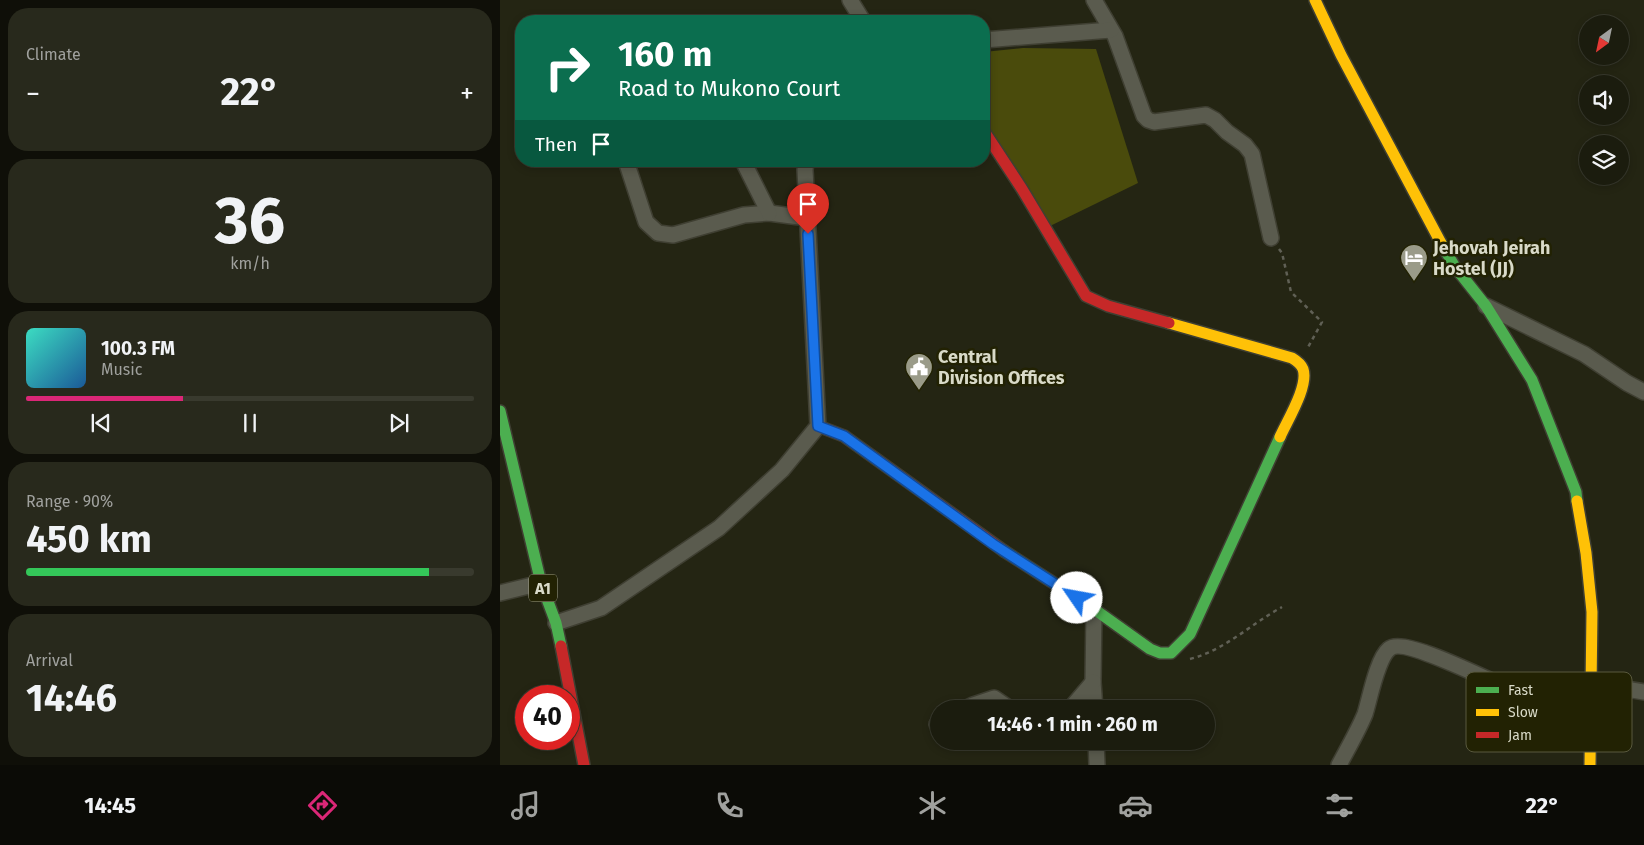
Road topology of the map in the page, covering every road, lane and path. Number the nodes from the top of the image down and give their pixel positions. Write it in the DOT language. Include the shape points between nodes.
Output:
graph roads {
  1 [pos="850,0"];
  2 [pos="1094,0"];
  3 [pos="1315,0"];
  4 [pos="859,15"];
  5 [pos="1111,30"];
  6 [pos="990,40"];
  7 [pos="990,140"];
  8 [pos="628,167"];
  9 [pos="746,167"];
  10 [pos="805,167"];
  11 [pos="769,213"];
  12 [pos="807,218"];
  13 [pos="1271,238"];
  14 [pos="1486,306"];
  15 [pos="1300,362"];
  16 [pos="1644,392"];
  17 [pos="500,415"];
  18 [pos="818,426"];
  19 [pos="541,583"];
  20 [pos="500,593"];
  21 [pos="1282,606"];
  22 [pos="1094,609"];
  23 [pos="556,622"];
  24 [pos="1171,652"];
  25 [pos="1469,672"];
  26 [pos="1591,672"];
  27 [pos="1093,682"];
  28 [pos="1078,700"];
  29 [pos="1094,700"];
  30 [pos="1096,750"];
  31 [pos="1590,752"];
  32 [pos="584,765"];
  33 [pos="1097,765"];
  34 [pos="1339,765"];
  35 [pos="1590,765"];
  1 -- 4 [label="street"];
  2 -- 5 [label="street"];
  3 -- 14 [label="main road" via="1428,220 1455,267"];
  5 -- 6 [label="street"];
  5 -- 13 [label="street" via="1148,120 1154,122 1206,115 1216,120 1252,154"];
  7 -- 15 [label="main road" via="1086,296 1094,302"];
  8 -- 11 [label="street" via="646,222 658,233 672,235 744,215"];
  9 -- 11 [label="street"];
  10 -- 12 [label="street"];
  11 -- 12 [label="street"];
  12 -- 18 [label="street"];
  13 -- 15 [label="path" via="1282,253 1291,292 1322,322"];
  14 -- 16 [label="street" via="1584,354"];
  14 -- 26 [label="main road" via="1532,380 1576,492 1592,612"];
  15 -- 24 [label="main road" via="1305,374 1303,386 1190,634"];
  17 -- 19 [label="main road, A1"];
  18 -- 22 [label="main road" via="844,436 993,544"];
  18 -- 23 [label="street" via="782,470 719,528 601,608"];
  19 -- 20 [label="street"];
  19 -- 23 [label="main road, A1"];
  21 -- 24 [label="path" via="1223,646 1205,654 1181,660"];
  22 -- 24 [label="main road" via="1150,649 1160,653"];
  22 -- 27 [label="street"];
  23 -- 32 [label="main road, A1"];
  25 -- 34 [label="street" via="1425,652 1395,646 1388,650 1364,715"];
  27 -- 28 [label="street"];
  27 -- 29 [label="street"];
  30 -- 33 [label="street"];
  31 -- 35 [label="main road"];
}
